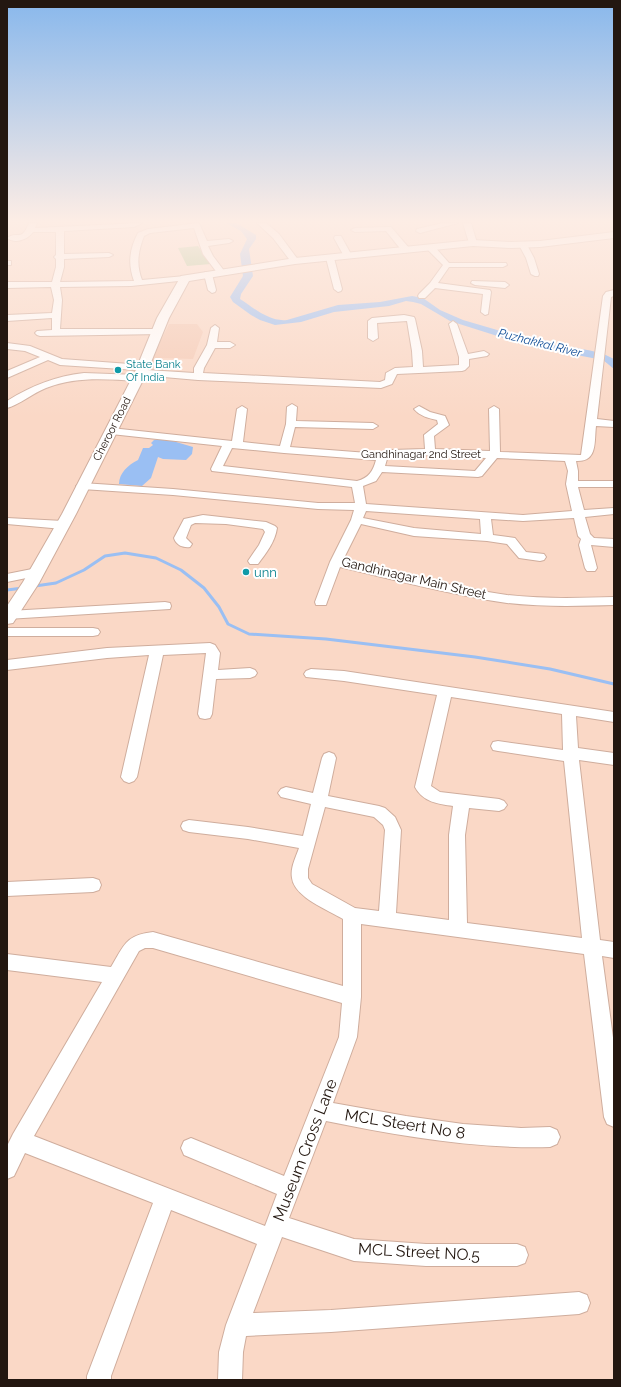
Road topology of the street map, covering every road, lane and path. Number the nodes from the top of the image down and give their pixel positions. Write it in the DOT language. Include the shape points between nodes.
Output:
graph roads {
  1 [pos="56,288"];
  2 [pos="180,288"];
  3 [pos="430,288"];
  4 [pos="465,288"];
  5 [pos="487,292"];
  6 [pos="614,292"];
  7 [pos="508,294"];
  8 [pos="422,296"];
  9 [pos="485,312"];
  10 [pos="56,315"];
  11 [pos="7,318"];
  12 [pos="453,324"];
  13 [pos="215,328"];
  14 [pos="62,332"];
  15 [pos="158,332"];
  16 [pos="40,333"];
  17 [pos="373,338"];
  18 [pos="212,345"];
  19 [pos="230,345"];
  20 [pos="7,346"];
  21 [pos="484,354"];
  22 [pos="48,357"];
  23 [pos="464,357"];
  24 [pos="418,370"];
  25 [pos="140,373"];
  26 [pos="7,375"];
  27 [pos="198,377"];
  28 [pos="7,405"];
  29 [pos="292,407"];
  30 [pos="242,409"];
  31 [pos="419,409"];
  32 [pos="494,409"];
  33 [pos="590,422"];
  34 [pos="291,424"];
  35 [pos="614,424"];
  36 [pos="373,426"];
  37 [pos="111,431"];
  38 [pos="233,444"];
  39 [pos="284,450"];
  40 [pos="430,452"];
  41 [pos="495,454"];
  42 [pos="382,457"];
  43 [pos="570,458"];
  44 [pos="379,469"];
  45 [pos="356,484"];
  46 [pos="572,484"];
  47 [pos="614,484"];
  48 [pos="82,486"];
  49 [pos="245,498"];
  50 [pos="362,507"];
  51 [pos="417,511"];
  52 [pos="614,511"];
  53 [pos="579,513"];
  54 [pos="485,516"];
  55 [pos="357,520"];
  56 [pos="7,521"];
  57 [pos="235,521"];
  58 [pos="63,525"];
  59 [pos="417,532"];
  60 [pos="486,537"];
  61 [pos="587,539"];
  62 [pos="614,543"];
  63 [pos="186,544"];
  64 [pos="540,557"];
  65 [pos="254,561"];
  66 [pos="336,562"];
  67 [pos="591,568"];
  68 [pos="35,576"];
  69 [pos="7,578"];
  70 [pos="614,601"];
  71 [pos="321,602"];
  72 [pos="165,606"];
  73 [pos="10,615"];
  74 [pos="7,632"];
  75 [pos="93,632"];
  76 [pos="157,651"];
  77 [pos="7,665"];
  78 [pos="210,674"];
  79 [pos="250,674"];
  80 [pos="312,674"];
  81 [pos="445,692"];
  82 [pos="569,712"];
  83 [pos="205,714"];
  84 [pos="614,718"];
  85 [pos="498,746"];
  86 [pos="572,755"];
  87 [pos="329,758"];
  88 [pos="614,759"];
  89 [pos="129,777"];
  90 [pos="286,793"];
  91 [pos="320,799"];
  92 [pos="462,801"];
  93 [pos="499,805"];
  94 [pos="189,826"];
  95 [pos="308,843"];
  96 [pos="93,885"];
  97 [pos="7,889"];
  98 [pos="352,914"];
  99 [pos="387,920"];
  100 [pos="458,930"];
  101 [pos="592,948"];
  102 [pos="614,950"];
  103 [pos="7,962"];
  104 [pos="115,976"];
  105 [pos="352,997"];
  106 [pos="612,1094"];
  107 [pos="320,1110"];
  108 [pos="614,1117"];
  109 [pos="550,1137"];
  110 [pos="20,1142"];
  111 [pos="191,1148"];
  112 [pos="7,1169"];
  113 [pos="290,1189"];
  114 [pos="165,1198"];
  115 [pos="274,1232"];
  116 [pos="517,1255"];
  117 [pos="579,1303"];
  118 [pos="237,1325"];
  119 [pos="99,1380"];
  120 [pos="230,1380"];
  1 -- 10 [label="street" via="58,300"];
  2 -- 15 [label="main road, Cheroor Road"];
  3 -- 8 [label="street"];
  4 -- 5 [label="street"];
  5 -- 7 [label="street"];
  5 -- 9 [label="street"];
  6 -- 33 [label="street, Gandhinagar 2nd Street" via="607,296"];
  10 -- 11 [label="street"];
  10 -- 14 [label="street" via="56,330"];
  12 -- 23 [label="street"];
  13 -- 18 [label="street"];
  14 -- 15 [label="street"];
  14 -- 16 [label="street"];
  15 -- 25 [label="main road, Cheroor Road"];
  17 -- 24 [label="street" via="372,322 411,319"];
  18 -- 19 [label="street"];
  18 -- 27 [label="street" via="199,368"];
  20 -- 22 [label="street" via="22,346"];
  21 -- 23 [label="street"];
  22 -- 25 [label="street" via="60,362"];
  22 -- 26 [label="street"];
  23 -- 24 [label="street" via="462,368"];
  24 -- 27 [label="street" via="391,373 389,382 381,385"];
  25 -- 27 [label="street"];
  25 -- 28 [label="street" via="76,377 38,388"];
  25 -- 37 [label="main road, Cheroor Road"];
  29 -- 34 [label="street"];
  30 -- 38 [label="street"];
  31 -- 40 [label="street" via="441,418 444,425 429,435"];
  32 -- 41 [label="street"];
  33 -- 35 [label="street"];
  33 -- 43 [label="street, Gandhinagar 2nd Street" via="587,455 583,458"];
  34 -- 36 [label="street"];
  34 -- 39 [label="street"];
  37 -- 38 [label="street, Gandhinagar 2nd Street"];
  37 -- 48 [label="main road, Cheroor Road"];
  38 -- 39 [label="street, Gandhinagar 2nd Street"];
  38 -- 45 [label="street" via="216,469"];
  39 -- 42 [label="street, Gandhinagar 2nd Street"];
  40 -- 41 [label="street, Gandhinagar 2nd Street"];
  40 -- 42 [label="street, Gandhinagar 2nd Street" via="398,452"];
  41 -- 43 [label="street, Gandhinagar 2nd Street"];
  41 -- 44 [label="street" via="478,474"];
  42 -- 44 [label="street"];
  43 -- 46 [label="street"];
  44 -- 45 [label="street" via="372,480"];
  45 -- 50 [label="street"];
  46 -- 47 [label="street"];
  46 -- 53 [label="street"];
  48 -- 49 [label="street"];
  48 -- 58 [label="main road, Cheroor Road"];
  49 -- 50 [label="street" via="318,506"];
  49 -- 57 [label="street"];
  50 -- 51 [label="street"];
  50 -- 55 [label="street, Gandhinagar Main Street"];
  51 -- 54 [label="street"];
  51 -- 59 [label="street"];
  52 -- 53 [label="street"];
  53 -- 54 [label="street" via="523,518"];
  53 -- 61 [label="street"];
  54 -- 60 [label="street"];
  55 -- 59 [label="street"];
  55 -- 66 [label="street, Gandhinagar Main Street"];
  56 -- 58 [label="street"];
  57 -- 63 [label="street" via="190,521 180,538"];
  57 -- 65 [label="street" via="271,528 264,546"];
  58 -- 68 [label="main road, Cheroor Road"];
  59 -- 60 [label="street" via="444,536"];
  60 -- 64 [label="street" via="511,541 523,555"];
  61 -- 62 [label="street"];
  61 -- 67 [label="street" via="585,545"];
  66 -- 70 [label="street, Gandhinagar Main Street" via="470,593 503,598 564,602"];
  66 -- 71 [label="street"];
  68 -- 69 [label="street"];
  68 -- 73 [label="main road, Cheroor Road"];
  72 -- 73 [label="street"];
  74 -- 75 [label="street"];
  76 -- 77 [label="street" via="107,653"];
  76 -- 78 [label="street" via="210,648 214,653"];
  76 -- 89 [label="street"];
  78 -- 79 [label="street"];
  78 -- 83 [label="street"];
  80 -- 81 [label="street" via="344,676"];
  81 -- 82 [label="street"];
  81 -- 92 [label="street" via="423,787 431,796"];
  82 -- 84 [label="street"];
  82 -- 86 [label="street"];
  85 -- 86 [label="street"];
  86 -- 88 [label="street"];
  86 -- 101 [label="street"];
  87 -- 91 [label="street"];
  90 -- 91 [label="street"];
  91 -- 95 [label="street"];
  91 -- 99 [label="street" via="379,812 389,821 392,830"];
  92 -- 93 [label="street"];
  92 -- 100 [label="street" via="457,835"];
  94 -- 95 [label="street" via="232,830"];
  95 -- 98 [label="street" via="300,869 300,879 306,889"];
  96 -- 97 [label="street"];
  98 -- 99 [label="street"];
  98 -- 105 [label="street, Museum Cross Lane"];
  99 -- 100 [label="street"];
  100 -- 101 [label="street"];
  101 -- 102 [label="street"];
  101 -- 106 [label="street"];
  103 -- 104 [label="street"];
  104 -- 105 [label="street" via="133,946 142,941 153,940"];
  104 -- 110 [label="street"];
  105 -- 107 [label="street, Museum Cross Lane" via="348,1037"];
  106 -- 108 [label="street"];
  107 -- 109 [label="street, MCL Steert No 8" via="445,1133 490,1137"];
  107 -- 113 [label="street, Museum Cross Lane"];
  110 -- 112 [label="street"];
  110 -- 114 [label="street, MCL Street NO.5"];
  111 -- 113 [label="street"];
  113 -- 115 [label="street, Museum Cross Lane"];
  114 -- 115 [label="street, MCL Street NO.5"];
  114 -- 119 [label="street"];
  115 -- 116 [label="street, MCL Street NO.5" via="354,1250"];
  115 -- 118 [label="street, Museum Cross Lane"];
  117 -- 118 [label="street" via="331,1321"];
  118 -- 120 [label="street, Museum Cross Lane" via="231,1352"];
}
